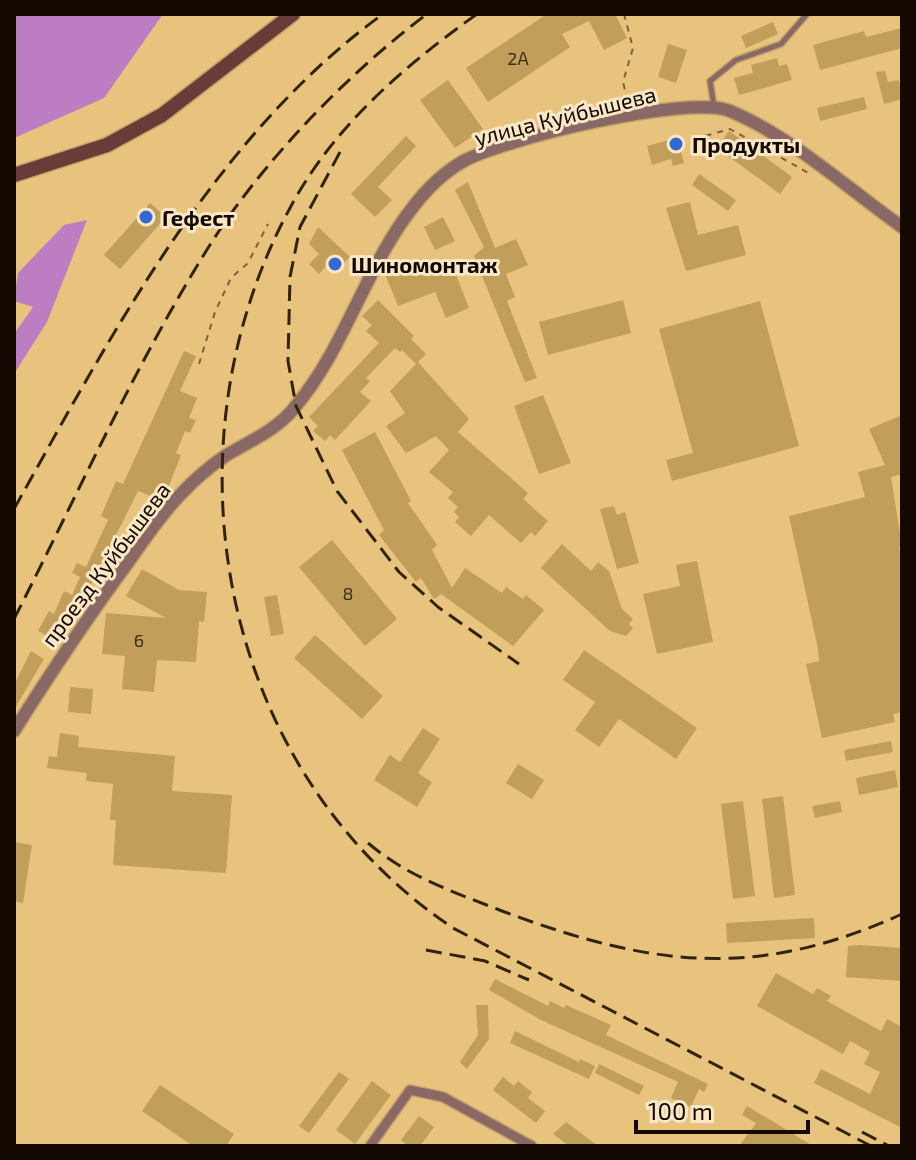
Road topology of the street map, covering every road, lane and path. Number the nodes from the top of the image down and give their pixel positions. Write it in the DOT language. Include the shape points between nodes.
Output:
graph roads {
  1 [pos="293,14"];
  2 [pos="624,14"];
  3 [pos="807,14"];
  4 [pos="714,107"];
  5 [pos="635,115"];
  6 [pos="694,139"];
  7 [pos="14,175"];
  8 [pos="817,177"];
  9 [pos="268,224"];
  10 [pos="902,227"];
  11 [pos="361,291"];
  12 [pos="199,364"];
  13 [pos="14,731"];
  14 [pos="370,1146"];
  15 [pos="532,1146"];
  1 -- 7 [label="main road" via="162,115 107,145"];
  2 -- 5 [label="path" via="633,48 623,82"];
  3 -- 4 [label="lane" via="781,44 736,60 710,81"];
  4 -- 5 [label="street, улица Куйбышева"];
  4 -- 10 [label="street, улица Куйбышева" via="761,127"];
  5 -- 11 [label="street, улица Куйбышева" via="499,147 463,162 413,206"];
  6 -- 8 [label="path" via="730,129"];
  9 -- 12 [label="path" via="248,263 231,278"];
  11 -- 13 [label="street, проезд Куйбышева" via="317,377 296,406 269,431 214,464 178,497 63,652"];
  14 -- 15 [label="street" via="410,1090 443,1097"];
}
